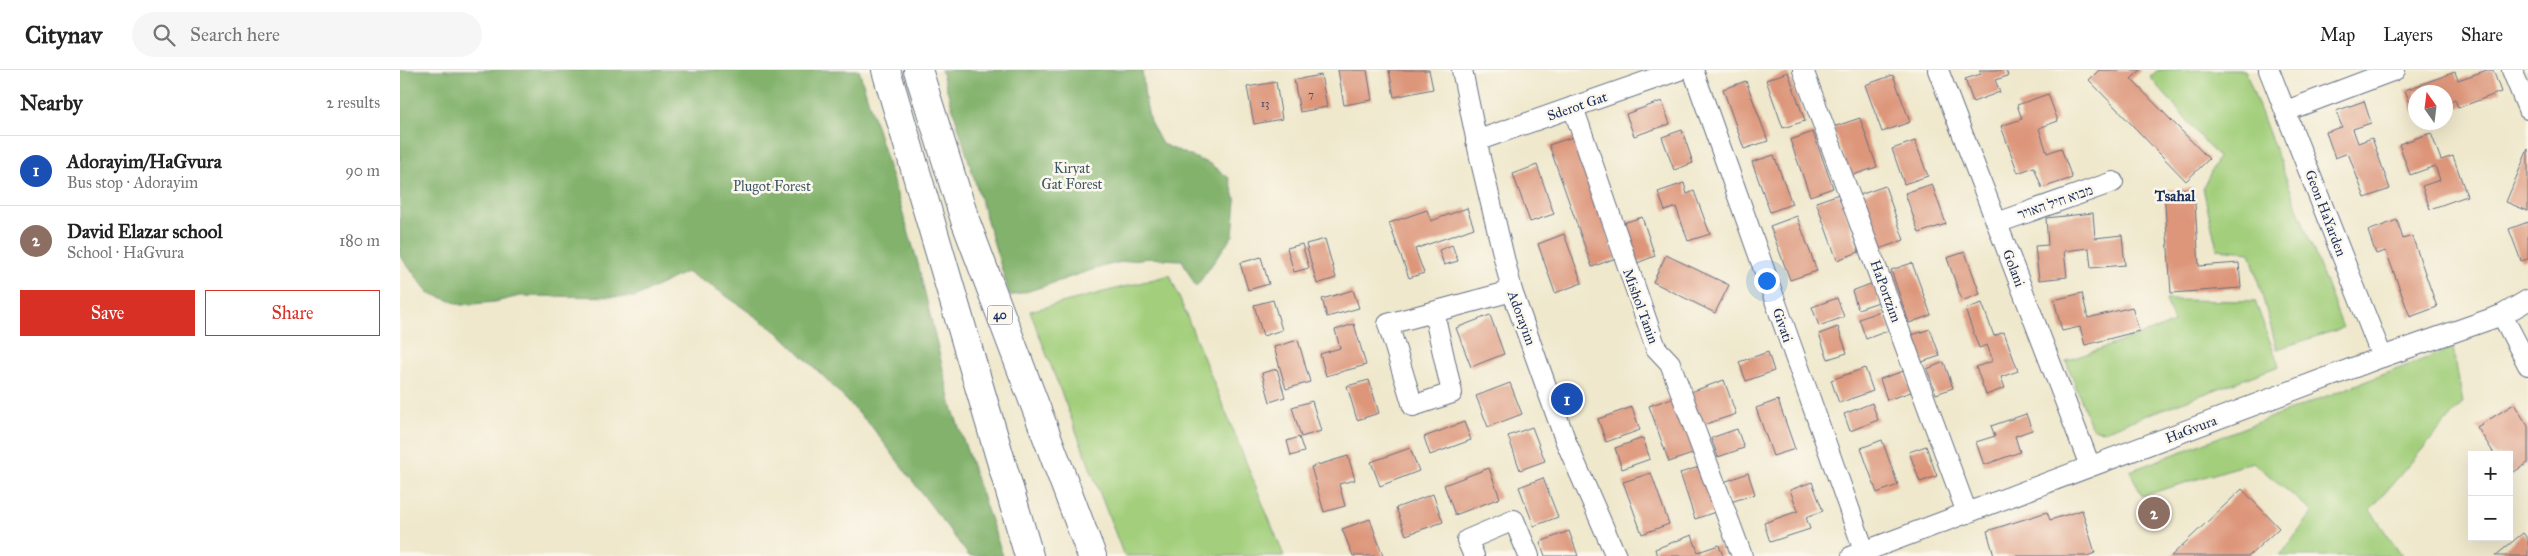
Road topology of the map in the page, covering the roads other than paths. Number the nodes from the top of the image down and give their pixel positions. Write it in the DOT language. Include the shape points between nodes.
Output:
graph roads {
  1 [pos="886,70"];
  2 [pos="918,70"];
  3 [pos="1462,70"];
  4 [pos="1678,70"];
  5 [pos="1693,70"];
  6 [pos="1803,70"];
  7 [pos="1938,70"];
  8 [pos="2269,70"];
  9 [pos="2395,70"];
  10 [pos="2512,70"];
  11 [pos="1573,107"];
  12 [pos="2528,109"];
  13 [pos="2286,111"];
  14 [pos="1476,141"];
  15 [pos="2113,182"];
  16 [pos="1997,223"];
  17 [pos="1512,291"];
  18 [pos="2528,300"];
  19 [pos="1434,313"];
  20 [pos="2502,315"];
  21 [pos="2382,357"];
  22 [pos="2528,365"];
  23 [pos="2090,466"];
  24 [pos="1967,513"];
  25 [pos="1860,555"];
  26 [pos="1029,556"];
  27 [pos="1092,556"];
  28 [pos="1474,556"];
  29 [pos="1529,556"];
  30 [pos="1616,556"];
  31 [pos="1742,556"];
  1 -- 26 [label="highway"];
  2 -- 27 [label="highway, 40" via="965,220"];
  3 -- 14 [label="street, Adorayim"];
  4 -- 11 [label="street, Sderot Gat"];
  5 -- 25 [label="street, Givati"];
  6 -- 24 [label="street, HaPortzim"];
  7 -- 16 [label="street, Golani"];
  8 -- 13 [label="street, Geon HaYarden"];
  9 -- 13 [label="street"];
  10 -- 12 [label="street"];
  11 -- 14 [label="street, Sderot Gat"];
  11 -- 31 [label="street, Mishol Tanin" via="1656,348 1670,364"];
  13 -- 21 [label="street, Geon HaYarden"];
  14 -- 17 [label="street, Adorayim"];
  15 -- 16 [label="street, מבוא חיל האויר"];
  16 -- 23 [label="street, Golani"];
  17 -- 19 [label="street"];
  17 -- 30 [label="street, Adorayim" via="1566,442"];
  18 -- 20 [label="street, HaGvura"];
  19 -- 19 [label="street" via="1452,393 1413,406 1388,324"];
  20 -- 21 [label="street, HaGvura"];
  20 -- 22 [label="street"];
  21 -- 23 [label="street, HaGvura"];
  23 -- 24 [label="street, HaGvura"];
  24 -- 25 [label="street, HaGvura"];
  28 -- 29 [label="street" via="1467,540 1514,520"];
}
